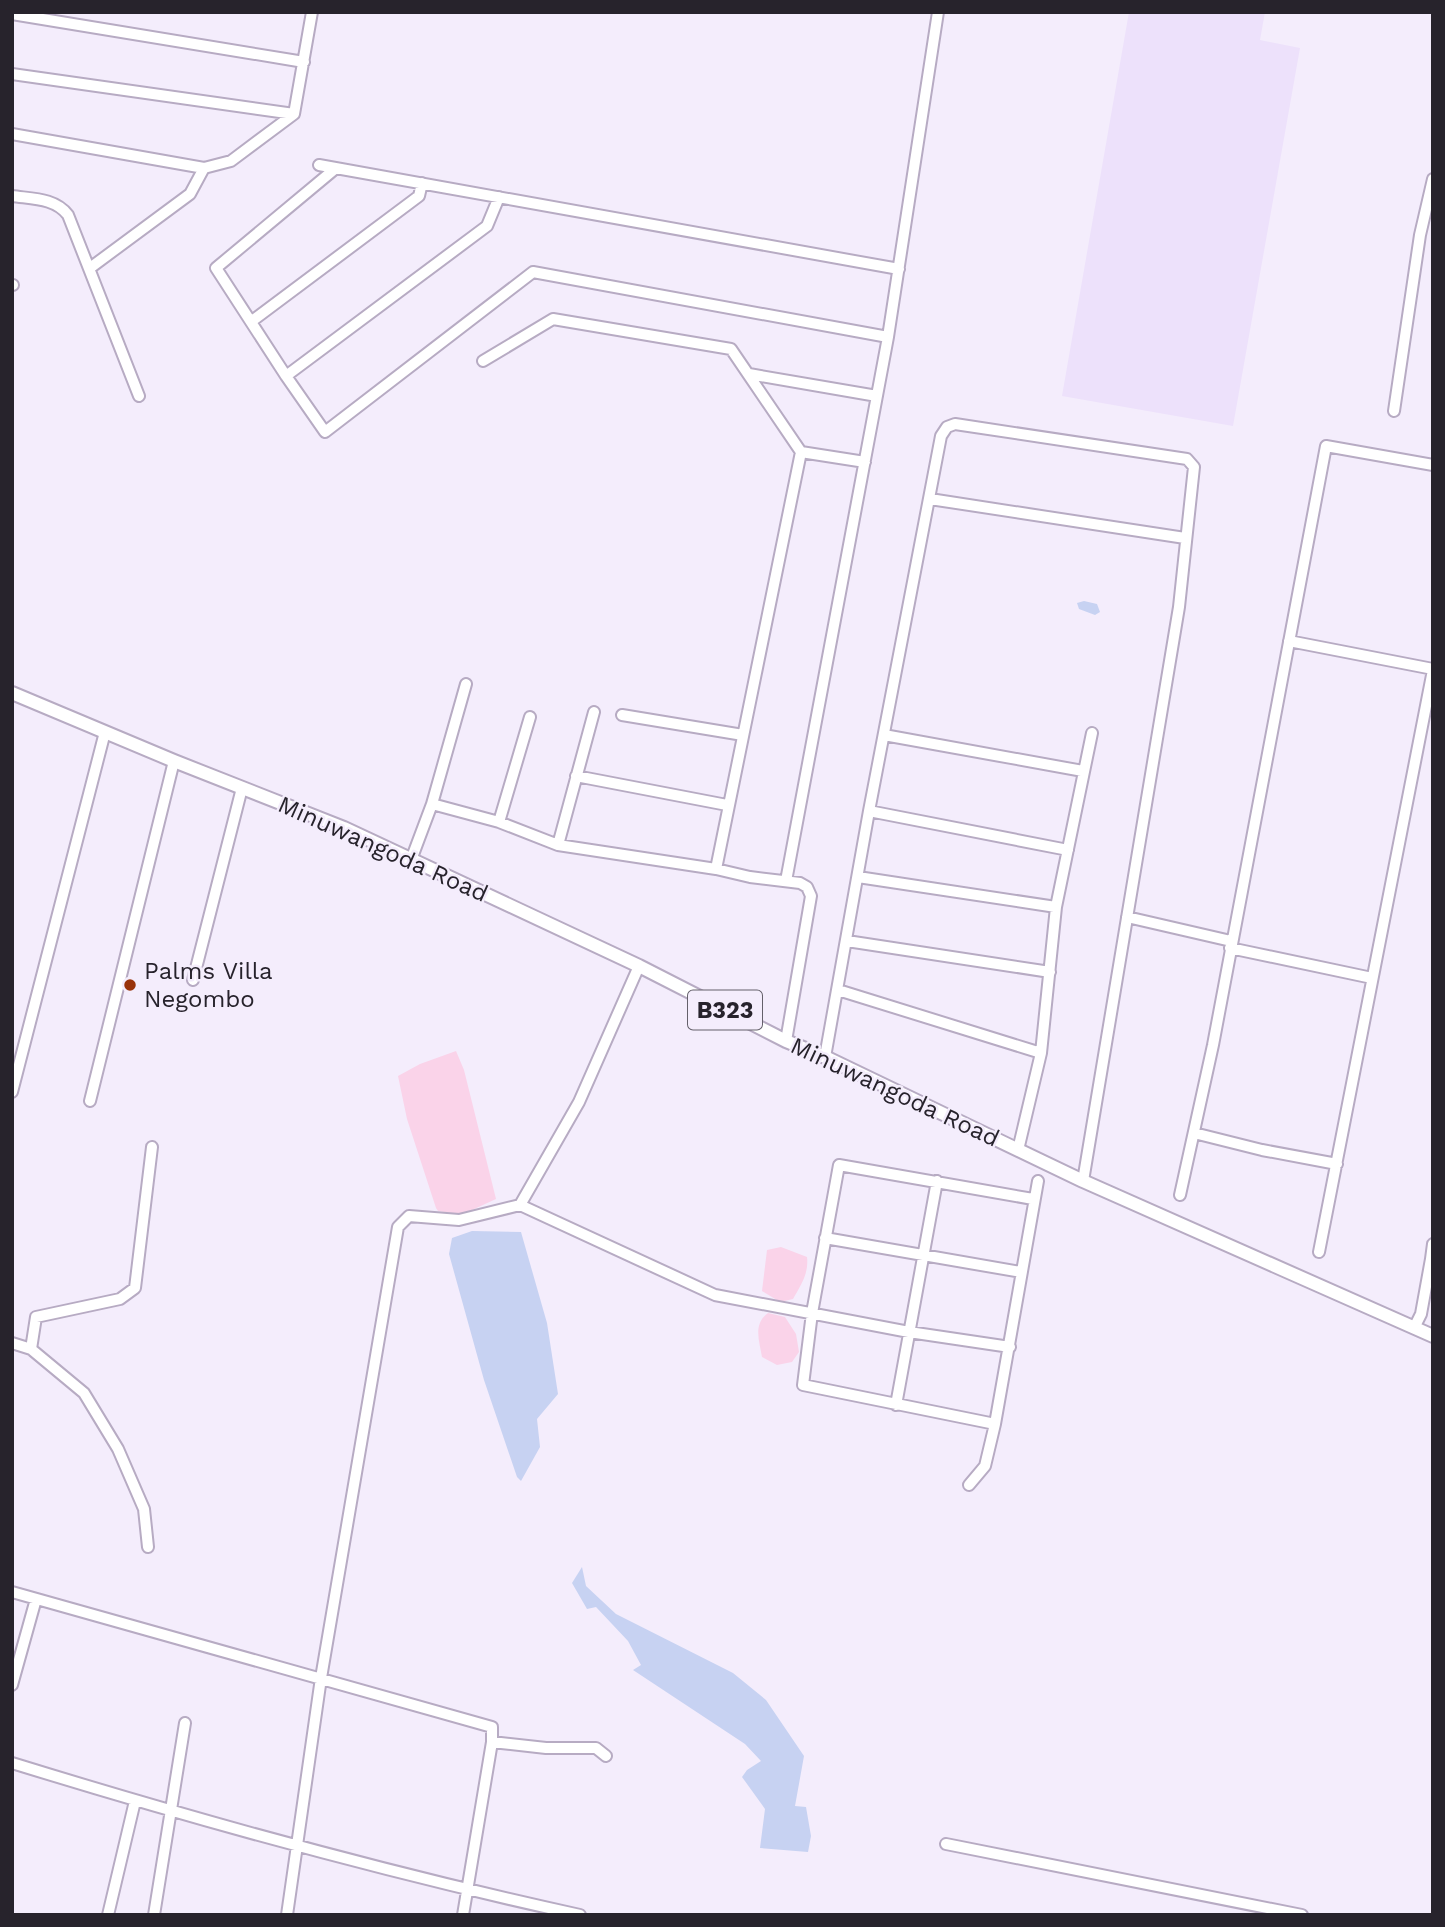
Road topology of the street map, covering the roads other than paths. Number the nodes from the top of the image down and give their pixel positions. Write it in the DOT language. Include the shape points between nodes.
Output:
graph roads {
  1 [pos="312,12"];
  2 [pos="938,12"];
  3 [pos="12,14"];
  4 [pos="304,62"];
  5 [pos="12,75"];
  6 [pos="294,114"];
  7 [pos="12,134"];
  8 [pos="319,165"];
  9 [pos="204,168"];
  10 [pos="335,168"];
  11 [pos="1433,179"];
  12 [pos="422,184"];
  13 [pos="12,196"];
  14 [pos="499,197"];
  15 [pos="90,268"];
  16 [pos="899,269"];
  17 [pos="252,321"];
  18 [pos="888,337"];
  19 [pos="483,361"];
  20 [pos="748,374"];
  21 [pos="286,376"];
  22 [pos="139,396"];
  23 [pos="877,396"];
  24 [pos="1394,411"];
  25 [pos="801,452"];
  26 [pos="865,462"];
  27 [pos="1433,465"];
  28 [pos="930,499"];
  29 [pos="1185,538"];
  30 [pos="1289,641"];
  31 [pos="1433,669"];
  32 [pos="466,684"];
  33 [pos="12,692"];
  34 [pos="594,712"];
  35 [pos="622,715"];
  36 [pos="530,717"];
  37 [pos="105,732"];
  38 [pos="1092,733"];
  39 [pos="743,735"];
  40 [pos="884,735"];
  41 [pos="174,761"];
  42 [pos="1083,771"];
  43 [pos="576,776"];
  44 [pos="242,788"];
  45 [pos="432,804"];
  46 [pos="727,805"];
  47 [pos="869,811"];
  48 [pos="499,822"];
  49 [pos="558,845"];
  50 [pos="1068,850"];
  51 [pos="411,860"];
  52 [pos="716,869"];
  53 [pos="858,877"];
  54 [pos="786,881"];
  55 [pos="1055,907"];
  56 [pos="1127,918"];
  57 [pos="847,941"];
  58 [pos="1230,944"];
  59 [pos="639,966"];
  60 [pos="1050,972"];
  61 [pos="1372,978"];
  62 [pos="193,981"];
  63 [pos="838,990"];
  64 [pos="786,1041"];
  65 [pos="1041,1053"];
  66 [pos="825,1057"];
  67 [pos="12,1092"];
  68 [pos="90,1101"];
  69 [pos="1194,1133"];
  70 [pos="152,1147"];
  71 [pos="1018,1150"];
  72 [pos="1337,1164"];
  73 [pos="937,1181"];
  74 [pos="1038,1181"];
  75 [pos="1083,1181"];
  76 [pos="1180,1195"];
  77 [pos="1034,1199"];
  78 [pos="520,1205"];
  79 [pos="825,1237"];
  80 [pos="1433,1244"];
  81 [pos="1318,1252"];
  82 [pos="923,1255"];
  83 [pos="1432,1259"];
  84 [pos="1021,1272"];
  85 [pos="813,1313"];
  86 [pos="1414,1328"];
  87 [pos="909,1332"];
  88 [pos="1433,1336"];
  89 [pos="12,1343"];
  90 [pos="1010,1347"];
  91 [pos="31,1349"];
  92 [pos="897,1405"];
  93 [pos="995,1424"];
  94 [pos="969,1485"];
  95 [pos="148,1548"];
  96 [pos="12,1592"];
  97 [pos="36,1599"];
  98 [pos="321,1678"];
  99 [pos="12,1685"];
  100 [pos="185,1723"];
  101 [pos="492,1742"];
  102 [pos="606,1756"];
  103 [pos="12,1763"];
  104 [pos="135,1801"];
  105 [pos="171,1812"];
  106 [pos="946,1844"];
  107 [pos="298,1847"];
  108 [pos="467,1890"];
  109 [pos="108,1915"];
  110 [pos="154,1915"];
  111 [pos="286,1915"];
  112 [pos="463,1915"];
  113 [pos="580,1915"];
  114 [pos="1302,1915"];
  1 -- 4 [label="street"];
  2 -- 16 [label="street"];
  3 -- 4 [label="street"];
  4 -- 6 [label="street"];
  5 -- 6 [label="street"];
  6 -- 9 [label="street" via="231,161"];
  7 -- 9 [label="street"];
  8 -- 10 [label="street"];
  9 -- 15 [label="street" via="190,194"];
  10 -- 12 [label="street"];
  10 -- 17 [label="street" via="216,268"];
  11 -- 24 [label="street" via="1420,235"];
  12 -- 14 [label="street"];
  12 -- 17 [label="street" via="419,196"];
  13 -- 15 [label="street" via="61,206"];
  14 -- 16 [label="street"];
  14 -- 21 [label="street" via="487,226"];
  15 -- 22 [label="street"];
  16 -- 18 [label="street"];
  17 -- 21 [label="street"];
  18 -- 21 [label="street" via="533,272 325,432"];
  18 -- 23 [label="street"];
  19 -- 20 [label="street" via="553,319 732,349"];
  20 -- 23 [label="street"];
  20 -- 25 [label="street"];
  23 -- 26 [label="street"];
  25 -- 26 [label="street"];
  25 -- 39 [label="street"];
  26 -- 54 [label="street"];
  27 -- 30 [label="street" via="1326,446"];
  28 -- 29 [label="street"];
  28 -- 29 [label="street" via="941,436 955,424 1175,456 1187,458 1194,467"];
  28 -- 40 [label="street"];
  29 -- 56 [label="street" via="1180,607"];
  30 -- 31 [label="street"];
  30 -- 58 [label="street"];
  31 -- 61 [label="street"];
  32 -- 45 [label="street"];
  33 -- 37 [label="main road, Minuwangoda Road / B323"];
  34 -- 43 [label="street"];
  35 -- 39 [label="street"];
  36 -- 48 [label="street"];
  37 -- 41 [label="main road, Minuwangoda Road / B323"];
  37 -- 67 [label="street"];
  38 -- 42 [label="street"];
  39 -- 46 [label="street"];
  40 -- 42 [label="street"];
  40 -- 47 [label="street"];
  41 -- 44 [label="main road, Minuwangoda Road / B323"];
  41 -- 68 [label="street"];
  42 -- 50 [label="street"];
  43 -- 46 [label="street"];
  43 -- 49 [label="street"];
  44 -- 51 [label="main road, Minuwangoda Road / B323"];
  44 -- 62 [label="street"];
  45 -- 48 [label="street"];
  45 -- 51 [label="street"];
  46 -- 52 [label="street"];
  47 -- 50 [label="street"];
  47 -- 53 [label="street"];
  48 -- 49 [label="street"];
  49 -- 52 [label="street"];
  50 -- 55 [label="street"];
  51 -- 59 [label="main road, Minuwangoda Road / B323"];
  52 -- 54 [label="street"];
  53 -- 55 [label="street"];
  53 -- 57 [label="street"];
  54 -- 64 [label="street" via="807,887 810,896"];
  55 -- 60 [label="street"];
  56 -- 58 [label="street"];
  56 -- 75 [label="street"];
  57 -- 60 [label="street"];
  57 -- 63 [label="street"];
  58 -- 61 [label="street"];
  58 -- 69 [label="street"];
  59 -- 64 [label="main road, Minuwangoda Road / B323"];
  59 -- 78 [label="street" via="579,1102"];
  60 -- 65 [label="street"];
  61 -- 72 [label="street"];
  63 -- 65 [label="street"];
  63 -- 66 [label="street"];
  64 -- 66 [label="main road, Minuwangoda Road / B323"];
  65 -- 71 [label="street"];
  66 -- 71 [label="main road, Minuwangoda Road / B323"];
  69 -- 72 [label="street"];
  69 -- 76 [label="street"];
  70 -- 91 [label="street" via="135,1289 120,1299 36,1317"];
  71 -- 75 [label="main road, Minuwangoda Road / B323"];
  72 -- 81 [label="street"];
  73 -- 77 [label="street"];
  73 -- 79 [label="street" via="839,1165"];
  73 -- 82 [label="street"];
  74 -- 77 [label="street"];
  75 -- 86 [label="main road, Minuwangoda Road / B323"];
  77 -- 84 [label="street"];
  78 -- 85 [label="street" via="715,1295"];
  78 -- 98 [label="street" via="459,1220 409,1216 398,1227"];
  79 -- 82 [label="street"];
  79 -- 85 [label="street"];
  80 -- 83 [label="street"];
  82 -- 84 [label="street"];
  82 -- 87 [label="street"];
  83 -- 86 [label="street"];
  84 -- 90 [label="street"];
  85 -- 87 [label="street"];
  85 -- 92 [label="street" via="803,1385"];
  86 -- 88 [label="main road, Minuwangoda Road / B323"];
  87 -- 90 [label="street"];
  87 -- 92 [label="street"];
  89 -- 91 [label="street"];
  90 -- 93 [label="street"];
  91 -- 95 [label="street" via="84,1393 118,1449 144,1509"];
  92 -- 93 [label="street"];
  93 -- 94 [label="street" via="985,1466"];
  96 -- 97 [label="street"];
  97 -- 98 [label="street"];
  97 -- 99 [label="street"];
  98 -- 101 [label="street" via="492,1727"];
  98 -- 107 [label="street"];
  100 -- 105 [label="street"];
  101 -- 102 [label="street" via="596,1748"];
  101 -- 108 [label="street"];
  103 -- 104 [label="street"];
  104 -- 105 [label="street"];
  104 -- 109 [label="street"];
  105 -- 107 [label="street"];
  105 -- 110 [label="street"];
  106 -- 114 [label="street"];
  107 -- 108 [label="street"];
  107 -- 111 [label="street"];
  108 -- 112 [label="street"];
  108 -- 113 [label="street"];
}
